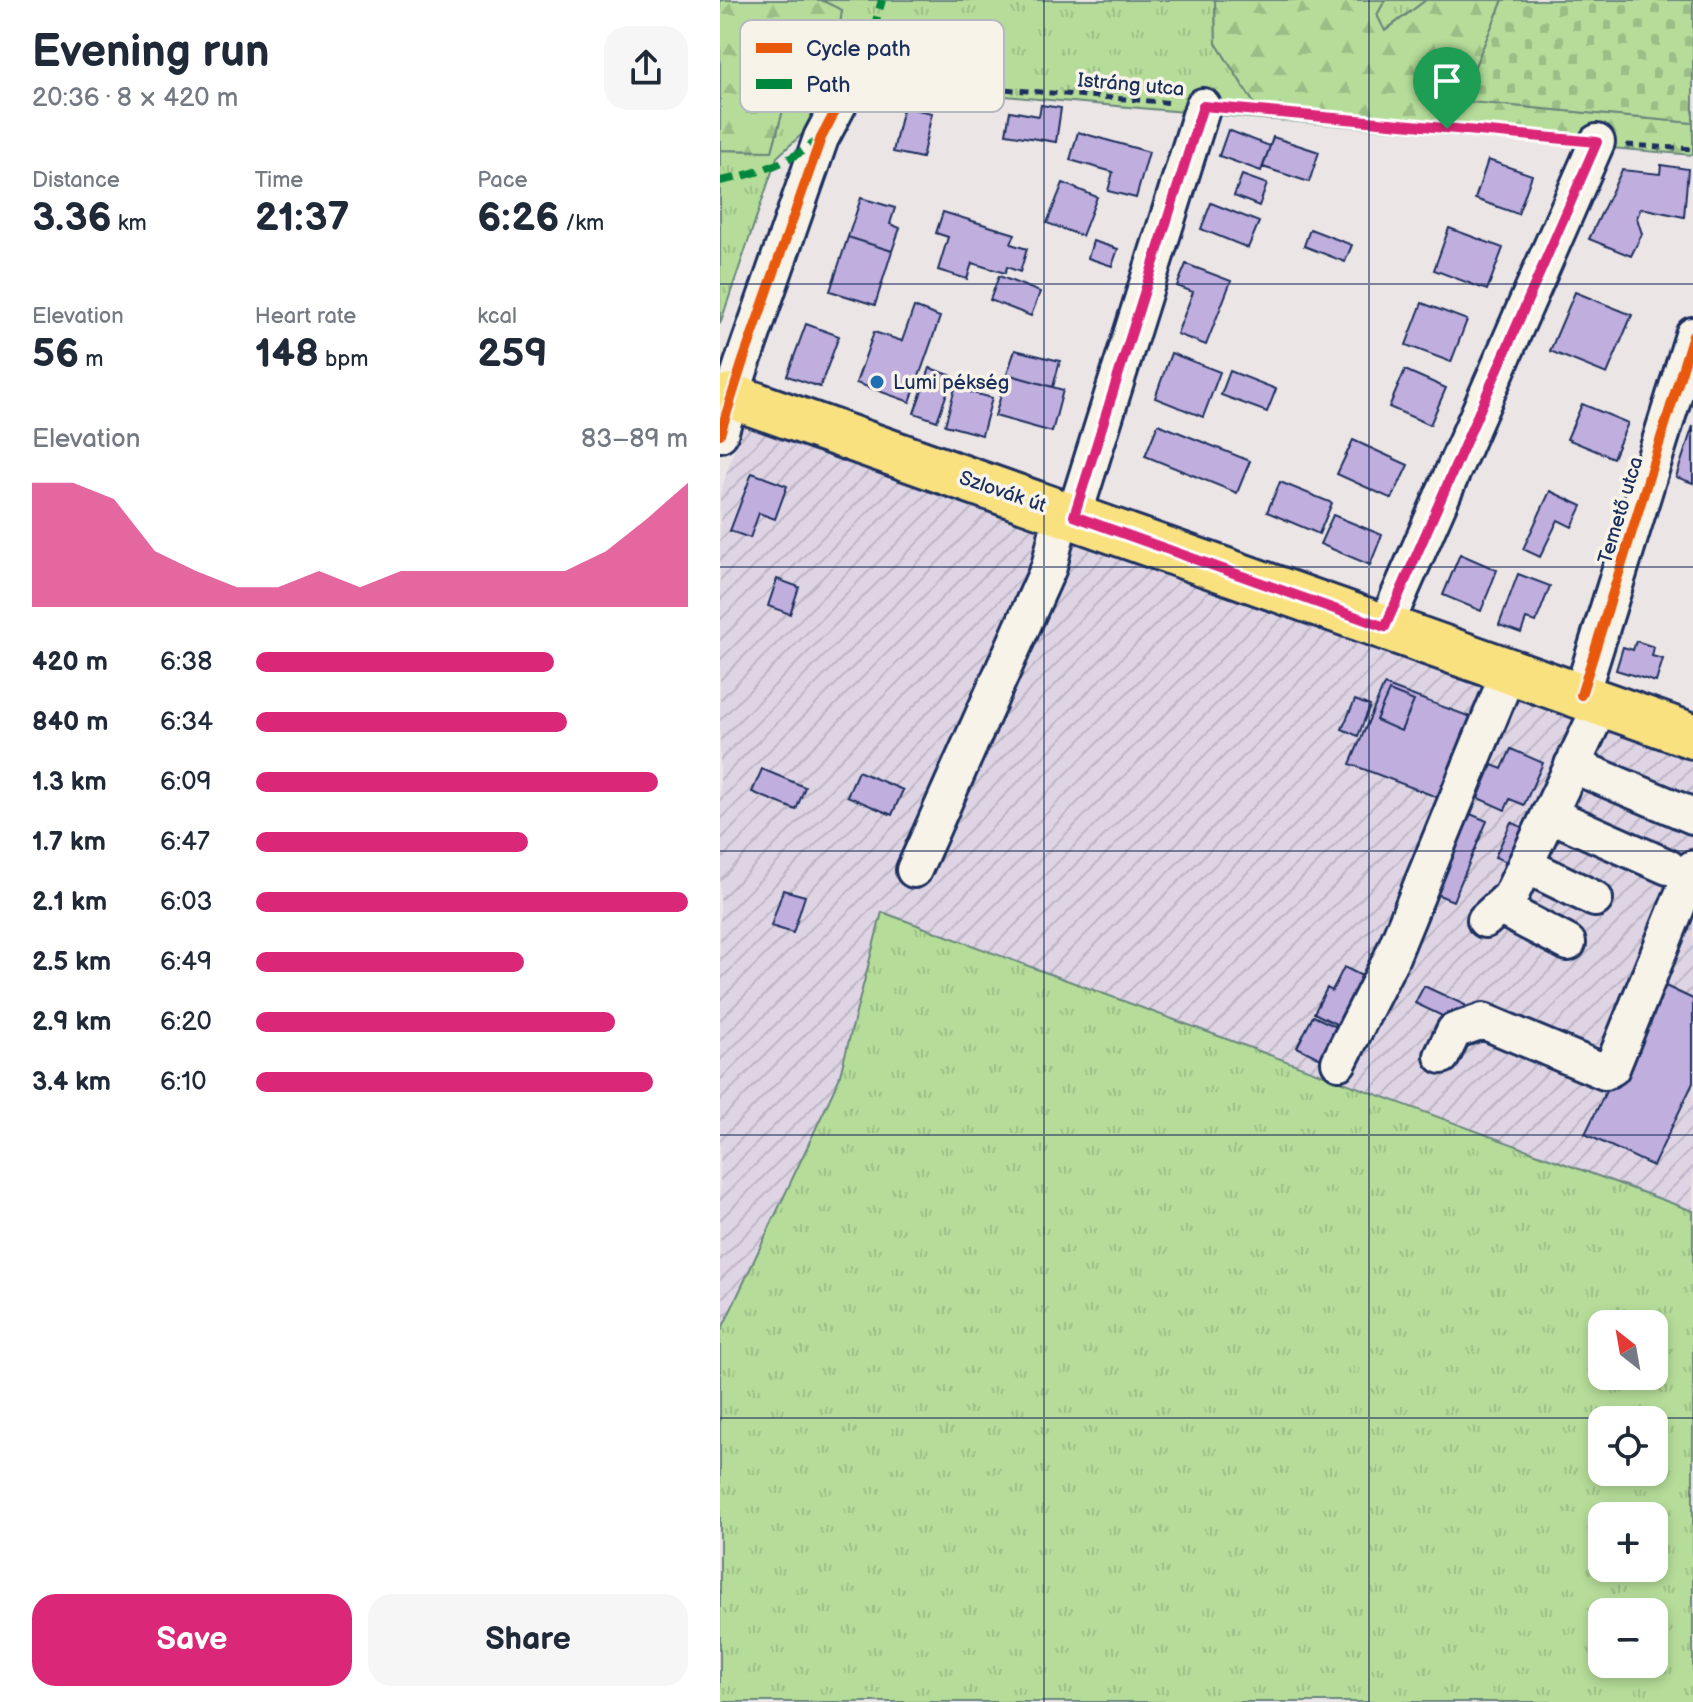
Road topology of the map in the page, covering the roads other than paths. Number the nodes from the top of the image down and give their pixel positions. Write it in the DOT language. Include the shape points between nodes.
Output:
graph roads {
  1 [pos="1203,106"];
  2 [pos="835,112"];
  3 [pos="1597,142"];
  4 [pos="1693,335"];
  5 [pos="724,407"];
  6 [pos="1068,514"];
  7 [pos="1385,627"];
  8 [pos="1509,671"];
  9 [pos="1591,699"];
  10 [pos="1693,736"];
  11 [pos="1572,765"];
  12 [pos="1549,814"];
  13 [pos="1693,816"];
  14 [pos="1525,865"];
  15 [pos="1681,868"];
  16 [pos="914,870"];
  17 [pos="1595,899"];
  18 [pos="1568,943"];
  19 [pos="1442,1056"];
  20 [pos="1339,1062"];
  1 -- 6 [label="street"];
  2 -- 5 [label="street"];
  3 -- 7 [label="street"];
  4 -- 9 [label="street, Temető utca"];
  5 -- 6 [label="main road, Szlovák út"];
  6 -- 7 [label="main road, Szlovák út"];
  6 -- 16 [label="street"];
  7 -- 8 [label="main road, Szlovák út"];
  8 -- 9 [label="main road, Szlovák út"];
  8 -- 20 [label="street" via="1391,959"];
  9 -- 10 [label="main road, Szlovák út"];
  9 -- 11 [label="street, Temető utca"];
  11 -- 12 [label="street, Temető utca"];
  11 -- 13 [label="street"];
  12 -- 14 [label="street, Temető utca"];
  12 -- 15 [label="street"];
  14 -- 17 [label="street"];
  14 -- 18 [label="street, Temető utca" via="1510,897 1492,913"];
  15 -- 19 [label="street" via="1612,1068 1605,1072 1483,1021 1454,1031"];
}
